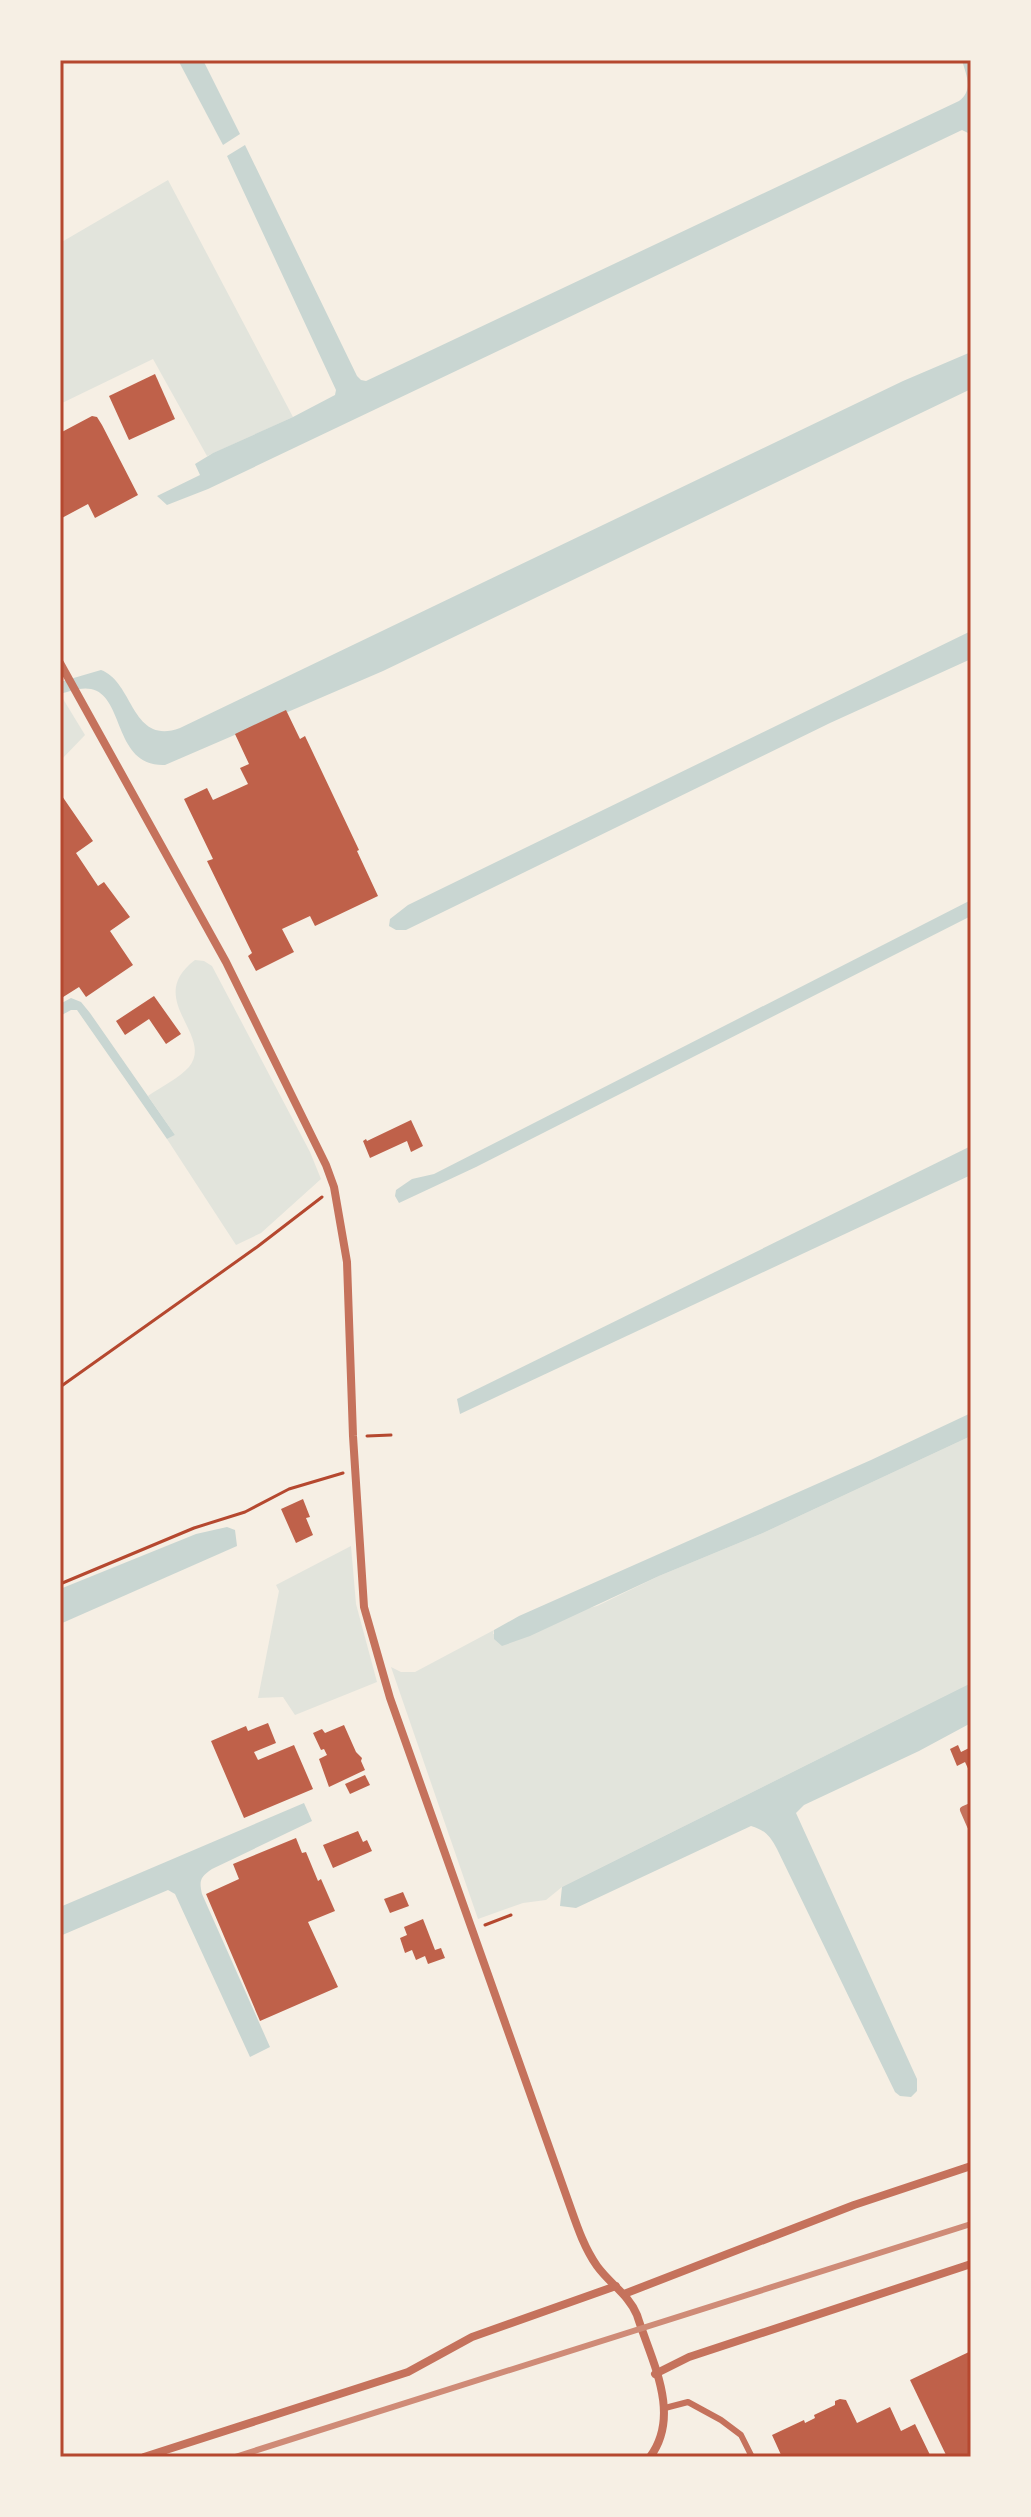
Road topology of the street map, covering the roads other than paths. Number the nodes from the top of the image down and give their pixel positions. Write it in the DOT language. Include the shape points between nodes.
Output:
graph roads {
  1 [pos="62,665"];
  2 [pos="971,1807"];
  3 [pos="971,1826"];
  4 [pos="971,2166"];
  5 [pos="971,2264"];
  6 [pos="616,2286"];
  7 [pos="624,2294"];
  8 [pos="655,2374"];
  9 [pos="665,2408"];
  10 [pos="144,2457"];
  11 [pos="650,2457"];
  12 [pos="752,2457"];
  1 -- 6 [label="street" via="226,962 334,1187 347,1262 364,1607 390,1698 582,2238"];
  2 -- 3 [label="street" via="964,1810"];
  4 -- 7 [label="street"];
  5 -- 8 [label="street" via="689,2357"];
  6 -- 7 [label="street"];
  6 -- 10 [label="street" via="472,2337 408,2372"];
  7 -- 8 [label="street" via="633,2305"];
  8 -- 9 [label="street"];
  9 -- 11 [label="street" via="659,2445"];
  9 -- 12 [label="lane" via="688,2402 721,2420 741,2435"];
}
